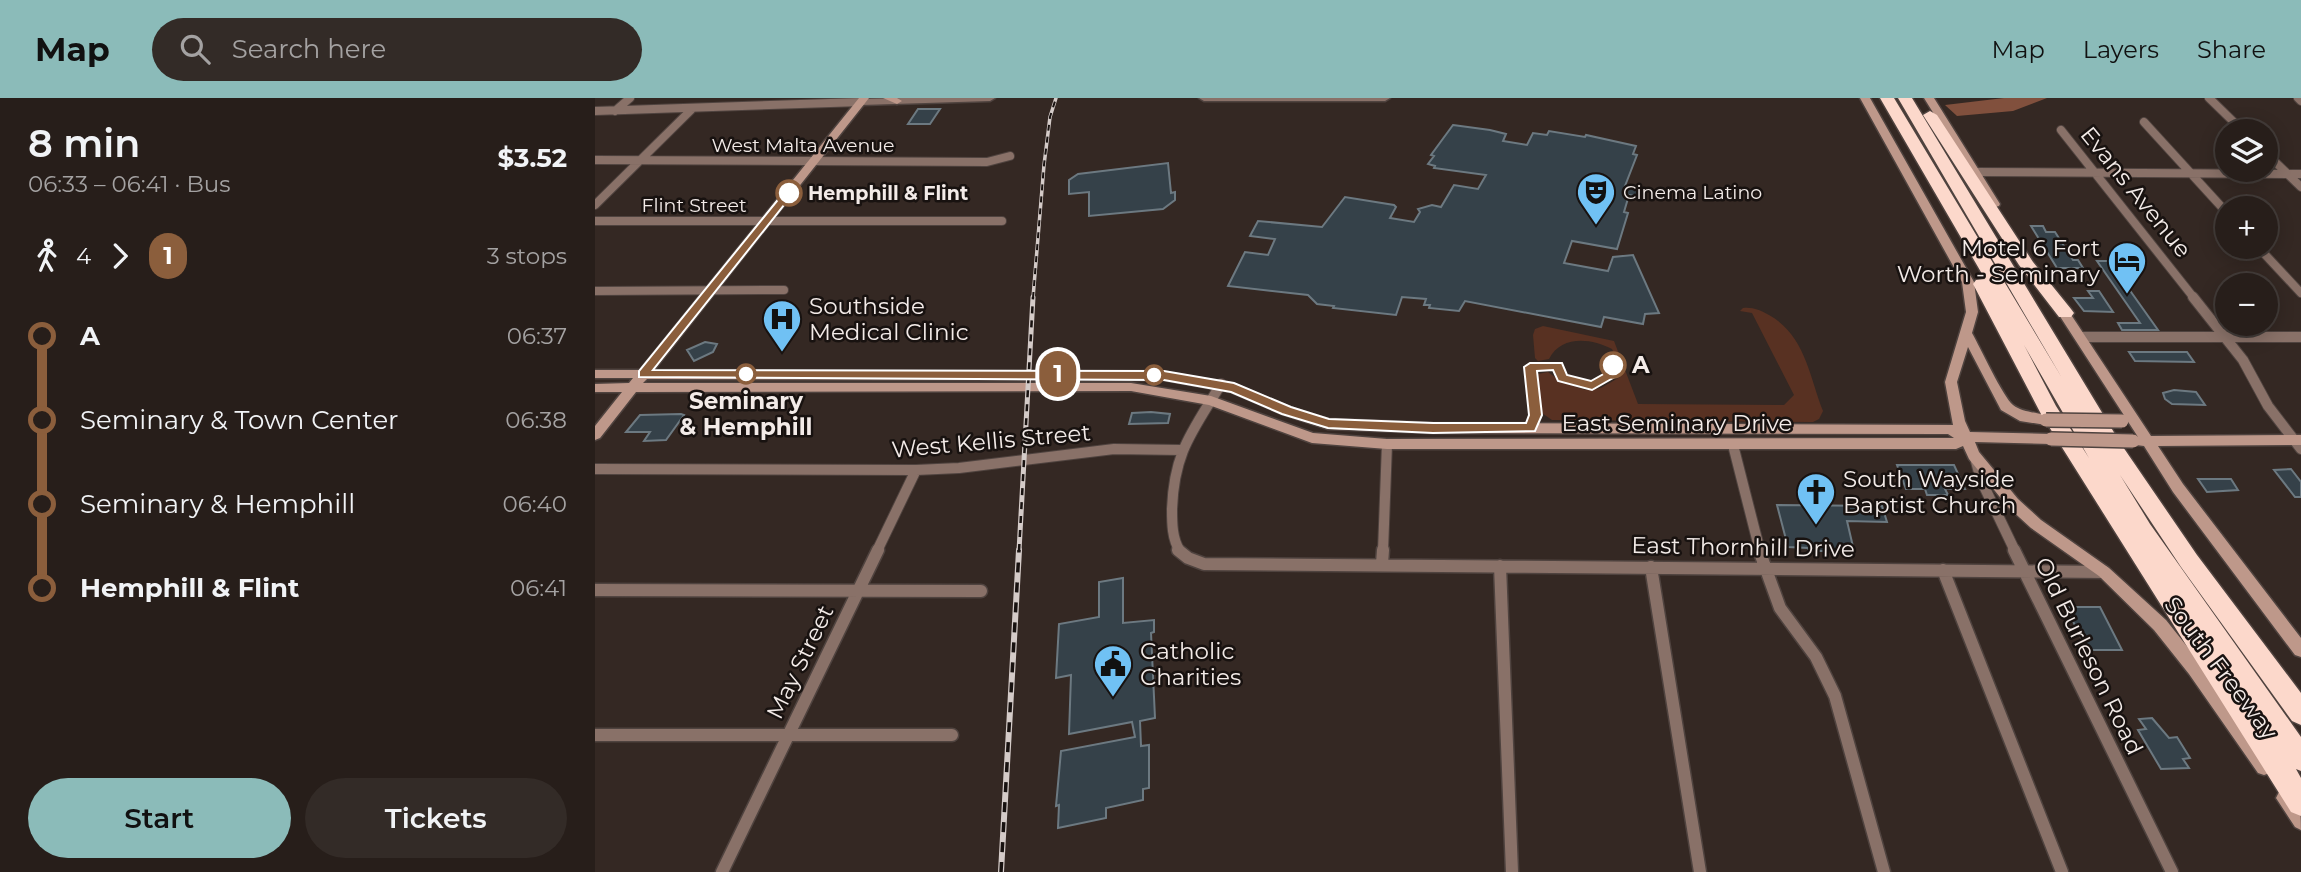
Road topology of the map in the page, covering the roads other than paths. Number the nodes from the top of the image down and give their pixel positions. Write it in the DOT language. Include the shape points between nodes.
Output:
graph roads {
  1 [pos="629,98"];
  2 [pos="746,98"];
  3 [pos="990,98"];
  4 [pos="1204,98"];
  5 [pos="1337,98"];
  6 [pos="1385,98"];
  7 [pos="1865,98"];
  8 [pos="1887,98"];
  9 [pos="1905,98"];
  10 [pos="1918,98"];
  11 [pos="1929,98"];
  12 [pos="2209,98"];
  13 [pos="893,99"];
  14 [pos="863,100"];
  15 [pos="738,106"];
  16 [pos="693,108"];
  17 [pos="595,111"];
  18 [pos="615,111"];
  19 [pos="2231,119"];
  20 [pos="2144,122"];
  21 [pos="2061,130"];
  22 [pos="1010,156"];
  23 [pos="595,160"];
  24 [pos="640,160"];
  25 [pos="814,161"];
  26 [pos="2278,164"];
  27 [pos="1975,172"];
  28 [pos="2096,173"];
  29 [pos="2191,174"];
  30 [pos="2288,174"];
  31 [pos="2301,174"];
  32 [pos="2301,187"];
  33 [pos="2215,200"];
  34 [pos="595,205"];
  35 [pos="595,221"];
  36 [pos="767,221"];
  37 [pos="1002,221"];
  38 [pos="1961,223"];
  39 [pos="2269,259"];
  40 [pos="783,290"];
  41 [pos="595,291"];
  42 [pos="711,291"];
  43 [pos="2301,293"];
  44 [pos="2065,313"];
  45 [pos="1967,335"];
  46 [pos="2081,337"];
  47 [pos="2226,337"];
  48 [pos="2301,337"];
  49 [pos="595,374"];
  50 [pos="643,374"];
  51 [pos="834,374"];
  52 [pos="1221,384"];
  53 [pos="595,388"];
  54 [pos="632,388"];
  55 [pos="819,388"];
  56 [pos="1211,401"];
  57 [pos="2128,421"];
  58 [pos="1530,427"];
  59 [pos="1433,428"];
  60 [pos="1835,429"];
  61 [pos="595,435"];
  62 [pos="1964,437"];
  63 [pos="2140,441"];
  64 [pos="1470,443"];
  65 [pos="2298,443"];
  66 [pos="1387,444"];
  67 [pos="1611,444"];
  68 [pos="1733,445"];
  69 [pos="1767,445"];
  70 [pos="1181,450"];
  71 [pos="1974,456"];
  72 [pos="595,469"];
  73 [pos="916,470"];
  74 [pos="1382,564"];
  75 [pos="1500,565"];
  76 [pos="1651,567"];
  77 [pos="1764,569"];
  78 [pos="1943,570"];
  79 [pos="2024,571"];
  80 [pos="2105,572"];
  81 [pos="595,590"];
  82 [pos="858,590"];
  83 [pos="981,591"];
  84 [pos="2299,646"];
  85 [pos="2301,713"];
  86 [pos="595,735"];
  87 [pos="788,735"];
  88 [pos="952,735"];
  89 [pos="2301,760"];
  90 [pos="2301,803"];
  91 [pos="2301,821"];
  92 [pos="722,872"];
  93 [pos="1512,872"];
  94 [pos="1700,872"];
  95 [pos="1885,872"];
  96 [pos="2062,872"];
  97 [pos="2172,872"];
  1 -- 18 [label="street"];
  2 -- 15 [label="street"];
  3 -- 13 [label="street"];
  4 -- 5 [label="street"];
  5 -- 6 [label="street"];
  7 -- 45 [label="main road, South Freeway" via="1968,282 1972,312"];
  8 -- 38 [label="highway, South Freeway"];
  9 -- 85 [label="highway, South Freeway" via="2104,433 2189,561"];
  10 -- 44 [label="highway" via="2027,265"];
  11 -- 27 [label="main road"];
  12 -- 19 [label="street"];
  13 -- 14 [label="street"];
  14 -- 15 [label="street"];
  14 -- 25 [label="main road"];
  15 -- 16 [label="street"];
  16 -- 18 [label="street"];
  16 -- 24 [label="street"];
  17 -- 18 [label="street"];
  20 -- 29 [label="street"];
  21 -- 28 [label="street, Evans Avenue"];
  22 -- 25 [label="street, West Malta Avenue" via="987,162"];
  23 -- 24 [label="street, West Malta Avenue"];
  24 -- 25 [label="street, West Malta Avenue"];
  24 -- 34 [label="street"];
  25 -- 36 [label="main road"];
  26 -- 30 [label="street"];
  27 -- 28 [label="street"];
  27 -- 44 [label="main road"];
  28 -- 29 [label="street"];
  28 -- 47 [label="street, Evans Avenue"];
  29 -- 30 [label="street"];
  29 -- 33 [label="street"];
  30 -- 31 [label="street"];
  30 -- 32 [label="street"];
  35 -- 36 [label="street, Flint Street"];
  36 -- 37 [label="street, Flint Street"];
  36 -- 42 [label="main road"];
  38 -- 89 [label="highway, South Freeway" via="2142,530"];
  38 -- 90 [label="highway" via="1969,259 2049,409"];
  39 -- 43 [label="street"];
  40 -- 42 [label="street"];
  41 -- 42 [label="street"];
  42 -- 50 [label="main road"];
  44 -- 46 [label="main road"];
  45 -- 57 [label="main road, bridge" via="2006,407 2025,418"];
  45 -- 62 [label="main road, South Freeway" via="1951,382"];
  46 -- 47 [label="street"];
  46 -- 57 [label="main road"];
  47 -- 48 [label="street"];
  47 -- 65 [label="street, Evans Avenue"];
  49 -- 50 [label="main road"];
  50 -- 51 [label="main road"];
  50 -- 54 [label="main road"];
  51 -- 52 [label="main road" via="1132,374"];
  51 -- 55 [label="main road"];
  52 -- 56 [label="street"];
  52 -- 59 [label="main road" via="1328,424"];
  53 -- 54 [label="main road, East Seminary Drive"];
  54 -- 55 [label="main road, East Seminary Drive"];
  54 -- 61 [label="main road"];
  55 -- 56 [label="main road, East Seminary Drive" via="1106,386"];
  56 -- 66 [label="main road, East Seminary Drive" via="1298,435"];
  56 -- 70 [label="street"];
  57 -- 63 [label="main road"];
  58 -- 59 [label="main road, East Seminary Drive"];
  58 -- 60 [label="main road, East Seminary Drive"];
  58 -- 64 [label="main road" via="1520,435"];
  58 -- 67 [label="main road" via="1544,435"];
  59 -- 66 [label="main road" via="1400,433"];
  60 -- 62 [label="main road, East Seminary Drive" via="1950,429"];
  60 -- 69 [label="main road" via="1823,437 1784,438"];
  62 -- 63 [label="main road, East Seminary Drive, bridge"];
  62 -- 69 [label="main road, East Seminary Drive" via="1956,444"];
  62 -- 71 [label="main road, South Freeway"];
  63 -- 65 [label="main road, East Seminary Drive"];
  63 -- 84 [label="main road"];
  64 -- 66 [label="main road, East Seminary Drive"];
  64 -- 67 [label="main road, East Seminary Drive"];
  66 -- 74 [label="street"];
  67 -- 68 [label="main road, East Seminary Drive"];
  68 -- 69 [label="main road, East Seminary Drive"];
  68 -- 77 [label="street"];
  70 -- 73 [label="street, West Kellis Street" via="1114,449"];
  70 -- 74 [label="street, East Thornhill Drive" via="1173,529 1178,549 1193,561 1219,565"];
  71 -- 79 [label="street, Old Burleson Road"];
  71 -- 80 [label="main road, South Freeway" via="2035,524"];
  72 -- 73 [label="street, West Kellis Street"];
  73 -- 82 [label="street, May Street"];
  74 -- 75 [label="street, East Thornhill Drive"];
  75 -- 76 [label="street, East Thornhill Drive"];
  75 -- 93 [label="street"];
  76 -- 77 [label="street, East Thornhill Drive"];
  76 -- 94 [label="street"];
  77 -- 78 [label="street, East Thornhill Drive"];
  77 -- 95 [label="street" via="1780,608 1816,657 1835,696"];
  78 -- 79 [label="street, East Thornhill Drive"];
  78 -- 96 [label="street"];
  79 -- 80 [label="street, East Thornhill Drive"];
  79 -- 97 [label="street, Old Burleson Road"];
  80 -- 91 [label="main road, South Freeway" via="2160,625 2192,665"];
  81 -- 82 [label="street"];
  82 -- 83 [label="street"];
  82 -- 87 [label="street, May Street"];
  86 -- 87 [label="street"];
  87 -- 88 [label="street"];
  87 -- 92 [label="street, May Street"];
}
